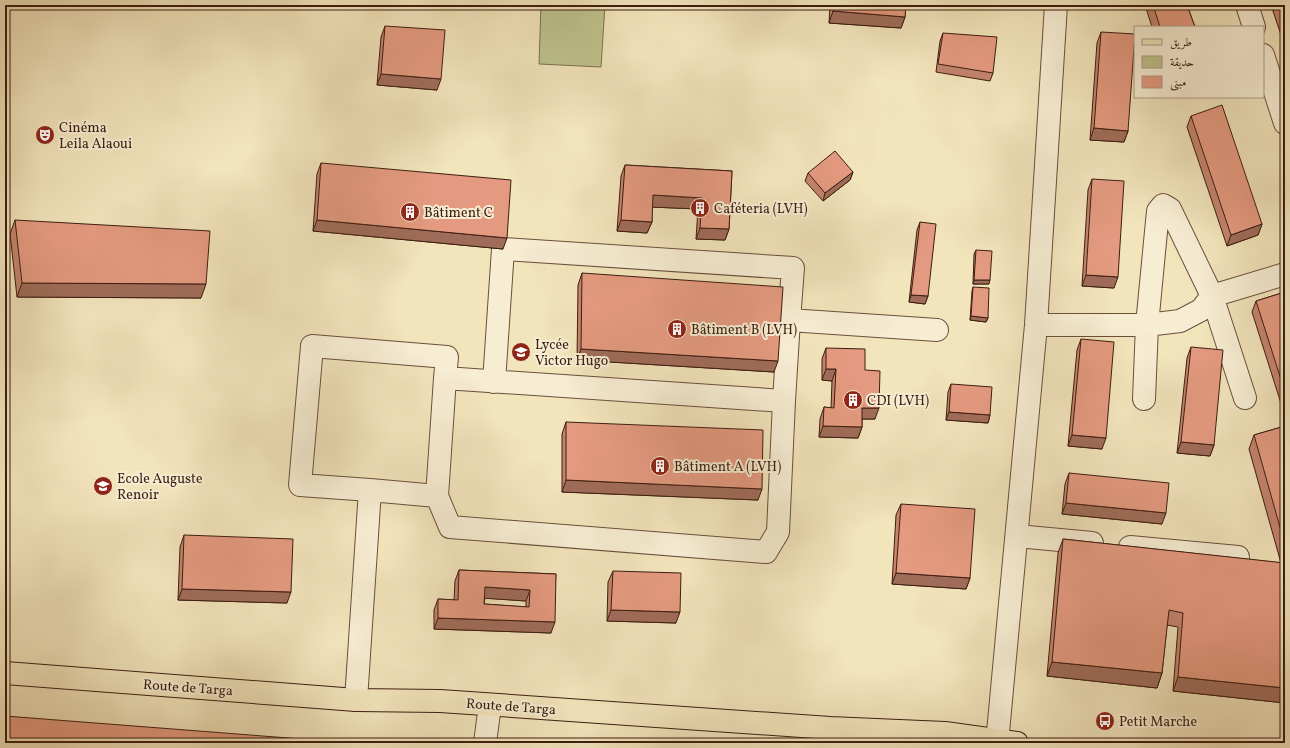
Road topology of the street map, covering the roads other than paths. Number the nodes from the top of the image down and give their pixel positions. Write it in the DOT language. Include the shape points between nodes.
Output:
graph roads {
  1 [pos="1056,5"];
  2 [pos="1247,5"];
  3 [pos="1254,26"];
  4 [pos="1264,57"];
  5 [pos="1285,123"];
  6 [pos="1285,274"];
  7 [pos="1212,296"];
  8 [pos="789,320"];
  9 [pos="1036,325"];
  10 [pos="1147,325"];
  11 [pos="937,330"];
  12 [pos="445,378"];
  13 [pos="494,382"];
  14 [pos="1245,398"];
  15 [pos="1144,399"];
  16 [pos="784,401"];
  17 [pos="370,490"];
  18 [pos="437,496"];
  19 [pos="1018,536"];
  20 [pos="1238,557"];
  21 [pos="5,673"];
  22 [pos="356,700"];
  23 [pos="490,705"];
  24 [pos="1004,742"];
  25 [pos="485,743"];
  1 -- 9 [label="street"];
  2 -- 3 [label="street"];
  4 -- 5 [label="street"];
  6 -- 7 [label="street"];
  7 -- 10 [label="street" via="1201,310 1180,321"];
  7 -- 10 [label="street" via="1170,209 1163,204 1158,211"];
  7 -- 14 [label="street"];
  8 -- 11 [label="street"];
  8 -- 13 [label="street" via="793,268 503,249"];
  8 -- 16 [label="street"];
  9 -- 10 [label="street"];
  9 -- 19 [label="street"];
  10 -- 15 [label="street"];
  12 -- 13 [label="street"];
  12 -- 17 [label="street" via="447,357 312,346 300,485"];
  12 -- 18 [label="street"];
  13 -- 16 [label="street"];
  16 -- 18 [label="street" via="778,532 766,552 450,527"];
  17 -- 18 [label="street"];
  17 -- 22 [label="street"];
  19 -- 20 [label="street"];
  19 -- 24 [label="street"];
  21 -- 22 [label="main road, Route de Targa"];
  22 -- 23 [label="main road, Route de Targa" via="440,701"];
  23 -- 24 [label="main road, Route de Targa" via="830,728 945,733"];
  23 -- 25 [label="street"];
}
